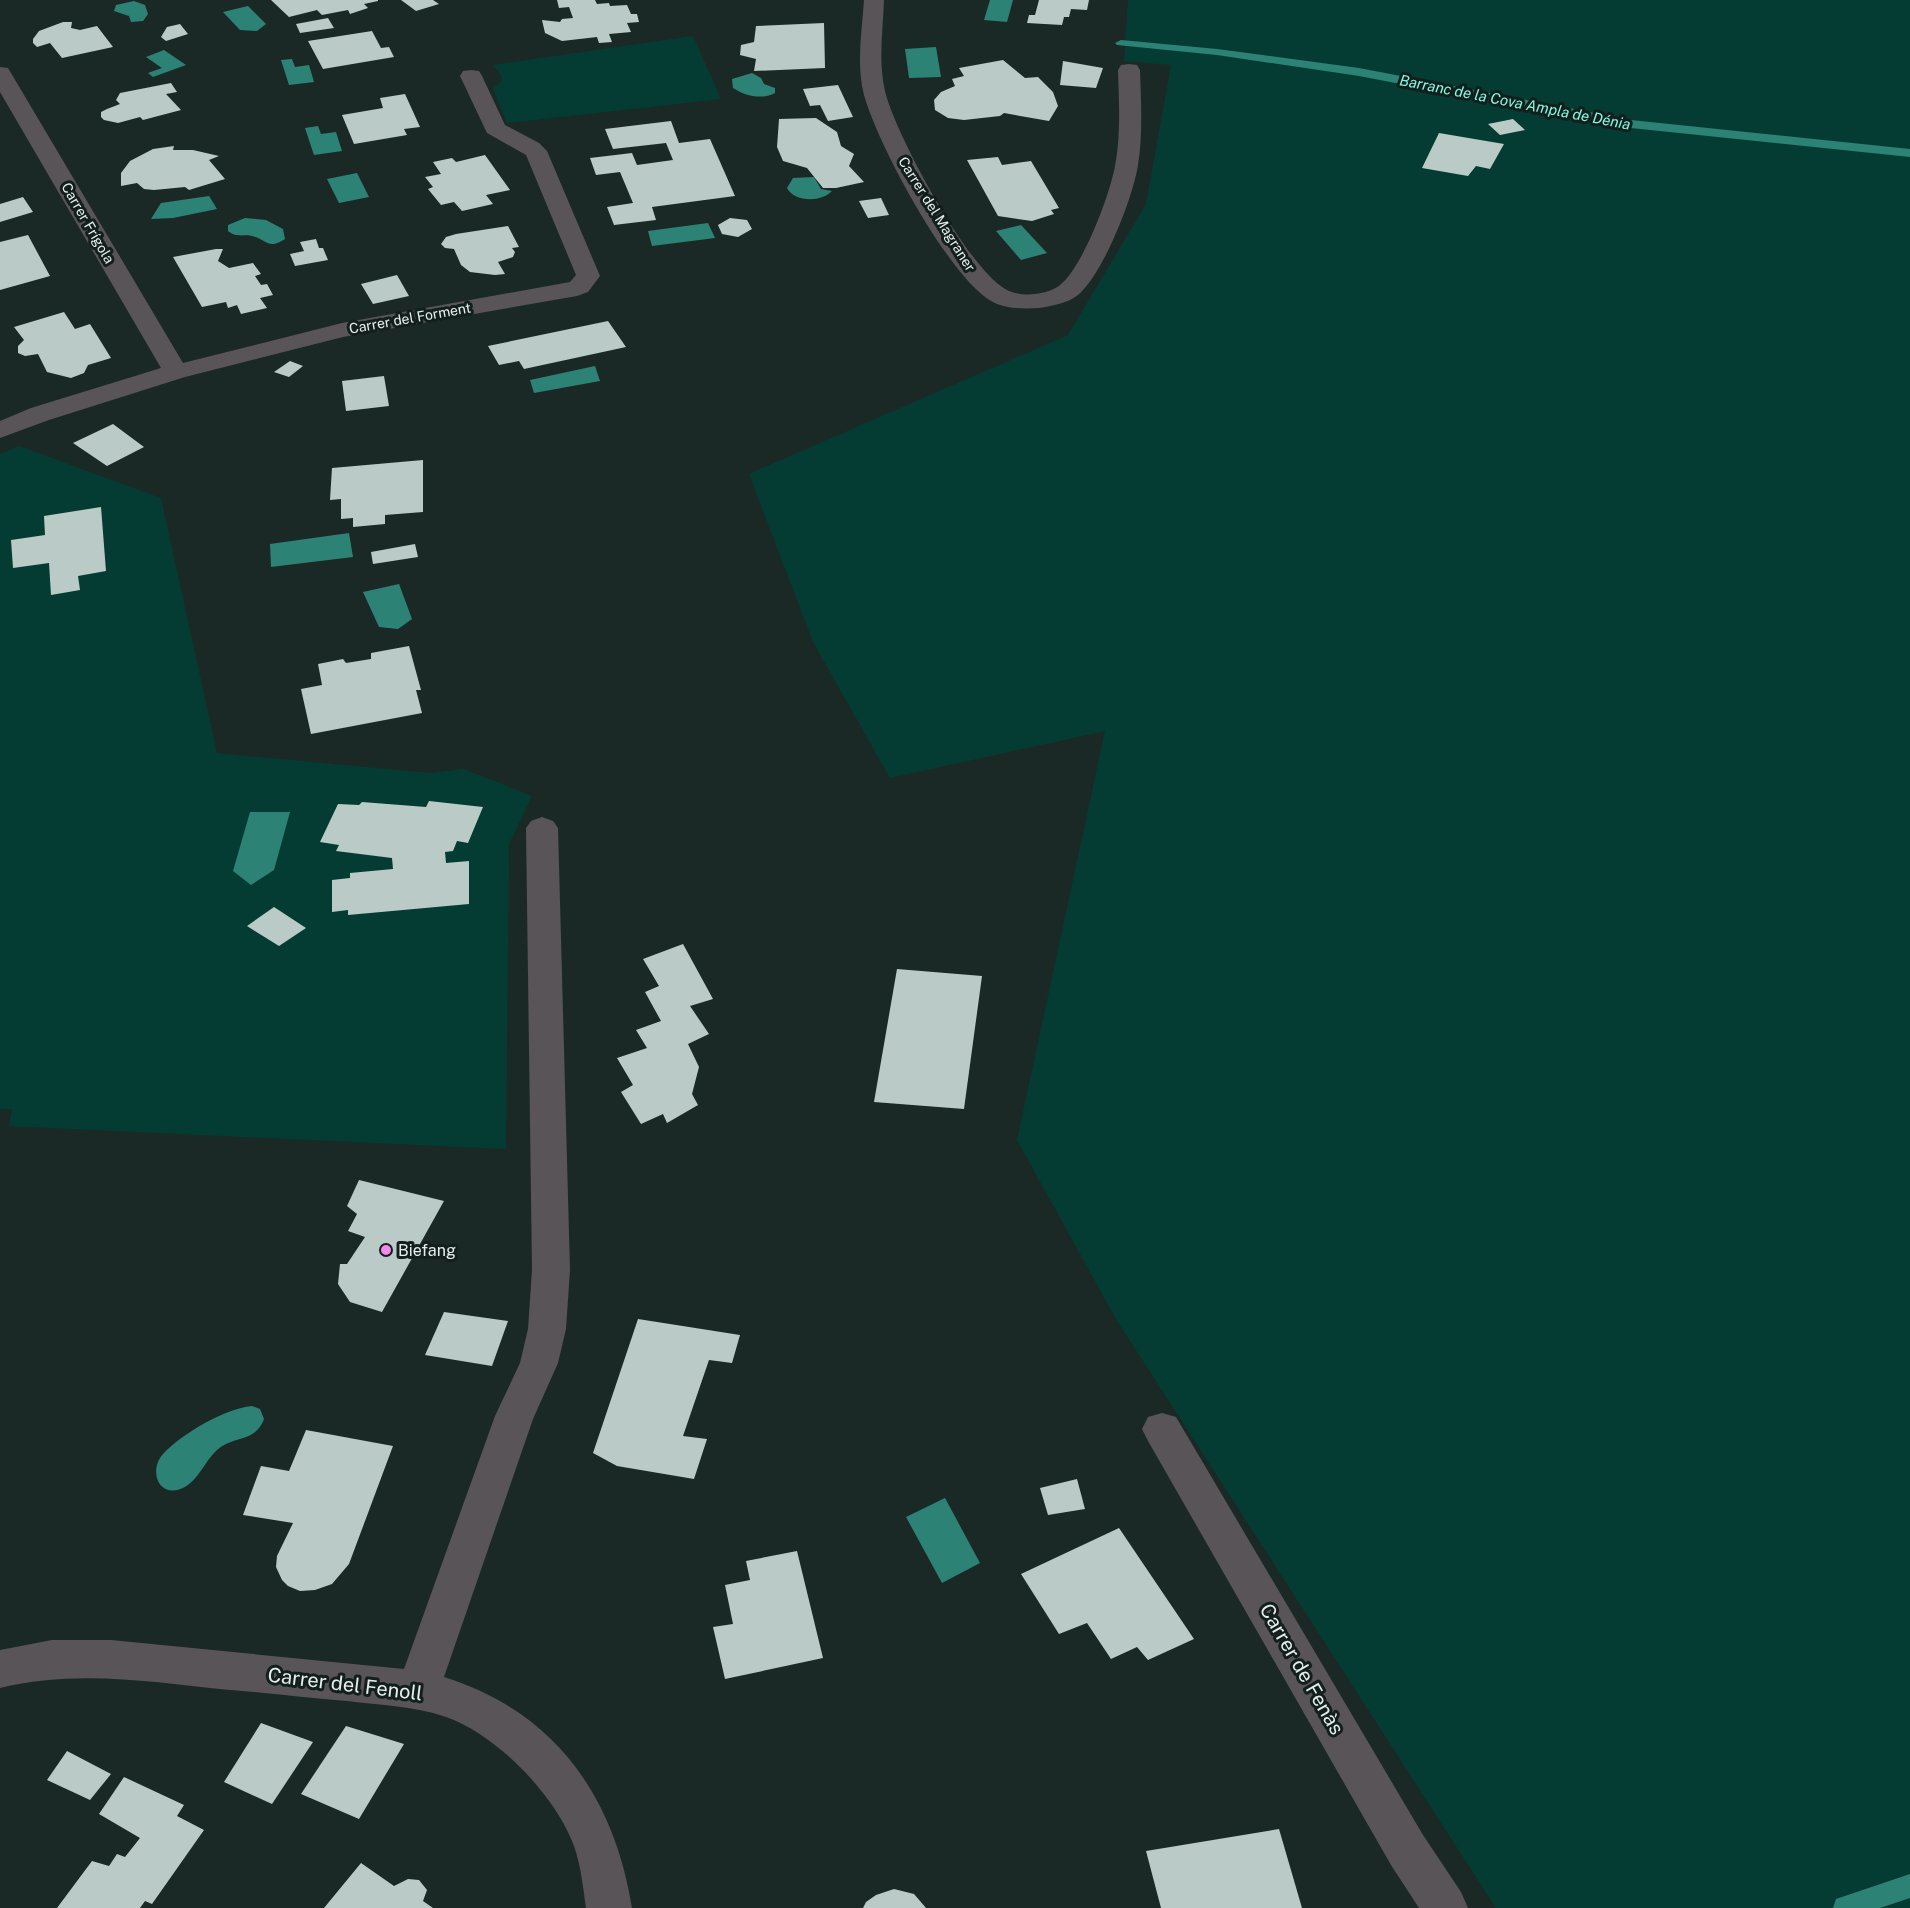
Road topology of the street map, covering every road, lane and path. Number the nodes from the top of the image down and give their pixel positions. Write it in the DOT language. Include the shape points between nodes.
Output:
graph roads {
  1 [pos="874,0"];
  2 [pos="1129,70"];
  3 [pos="0,73"];
  4 [pos="471,76"];
  5 [pos="176,372"];
  6 [pos="0,430"];
  7 [pos="542,828"];
  8 [pos="1162,1429"];
  9 [pos="0,1669"];
  10 [pos="418,1690"];
  11 [pos="609,1908"];
  12 [pos="1444,1908"];
  1 -- 2 [label="street, Carrer del Magraner" via="872,69 875,94 890,135 968,267 988,289 1002,297 1040,300 1069,291 1090,260 1124,182 1131,126"];
  3 -- 5 [label="street, Carrer Frígola"];
  4 -- 5 [label="street, Carrer del Forment" via="495,128 536,151 588,276 585,282 568,291 342,330"];
  5 -- 6 [label="street, Carrer del Forment"];
  7 -- 10 [label="street" via="549,1319 541,1361 514,1416"];
  8 -- 12 [label="street, Carrer de Fenàs"];
  9 -- 10 [label="street, Carrer del Fenoll" via="51,1659 142,1661"];
  10 -- 11 [label="street, Carrer del Fenoll" via="467,1704 504,1725 556,1777 590,1831"];
}
